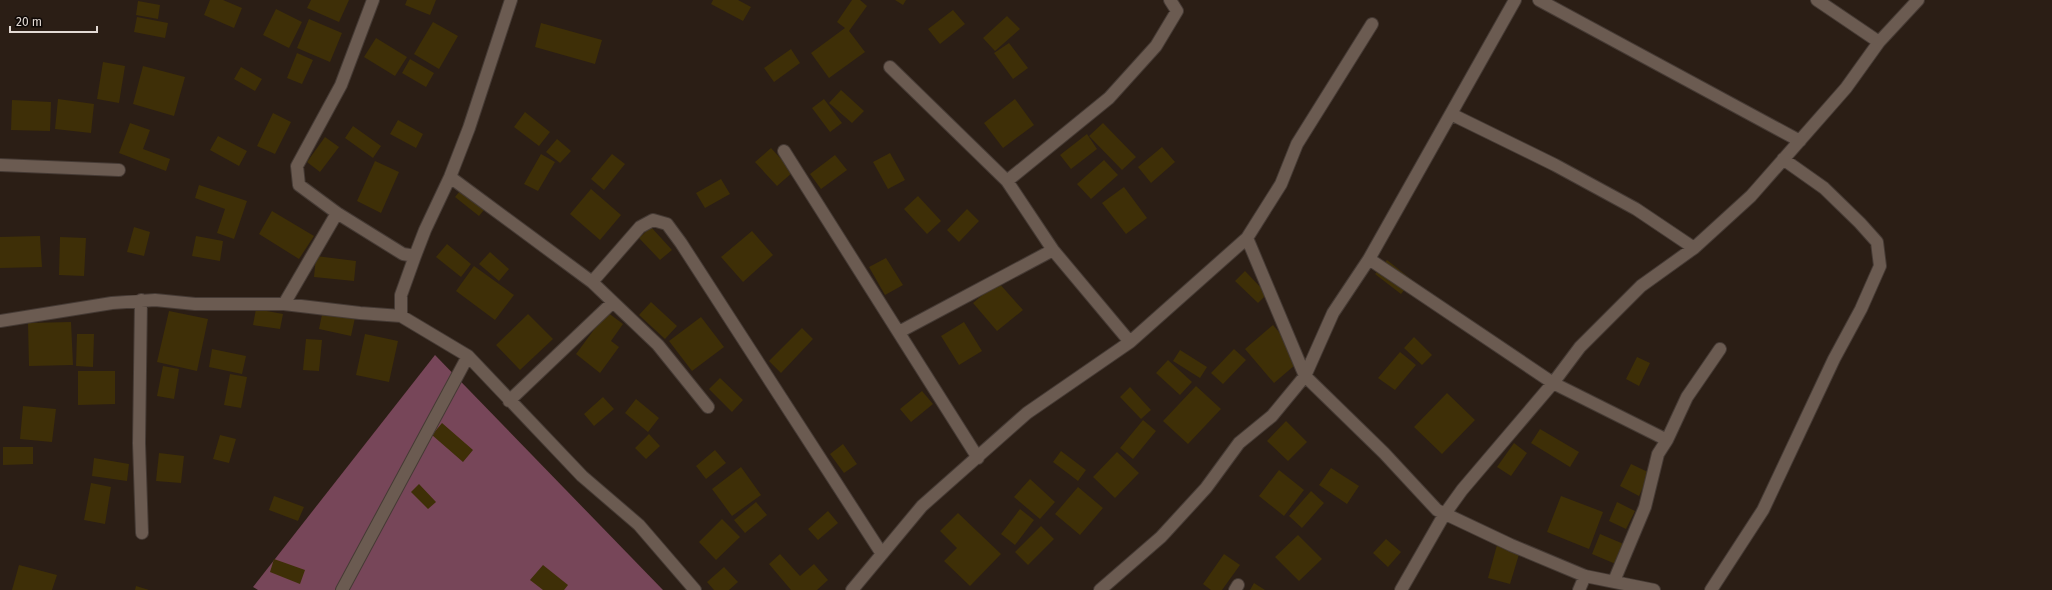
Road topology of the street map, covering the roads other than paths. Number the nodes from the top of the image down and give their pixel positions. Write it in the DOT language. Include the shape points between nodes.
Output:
graph roads {
  1 [pos="372,0"];
  2 [pos="511,0"];
  3 [pos="1170,0"];
  4 [pos="1515,0"];
  5 [pos="1539,0"];
  6 [pos="1818,0"];
  7 [pos="1918,0"];
  8 [pos="1372,24"];
  9 [pos="1879,42"];
  10 [pos="890,67"];
  11 [pos="1451,114"];
  12 [pos="1800,141"];
  13 [pos="784,151"];
  14 [pos="1784,159"];
  15 [pos="0,165"];
  16 [pos="120,170"];
  17 [pos="450,177"];
  18 [pos="1006,182"];
  19 [pos="337,213"];
  20 [pos="1247,238"];
  21 [pos="1694,248"];
  22 [pos="1053,250"];
  23 [pos="415,256"];
  24 [pos="1369,259"];
  25 [pos="592,282"];
  26 [pos="141,300"];
  27 [pos="612,303"];
  28 [pos="284,304"];
  29 [pos="401,316"];
  30 [pos="0,321"];
  31 [pos="899,332"];
  32 [pos="1130,342"];
  33 [pos="1720,349"];
  34 [pos="468,356"];
  35 [pos="1305,376"];
  36 [pos="1553,384"];
  37 [pos="509,401"];
  38 [pos="708,407"];
  39 [pos="1667,440"];
  40 [pos="978,458"];
  41 [pos="142,533"];
  42 [pos="882,554"];
  43 [pos="1585,576"];
  44 [pos="1614,581"];
  45 [pos="342,590"];
  46 [pos="695,590"];
  47 [pos="852,590"];
  48 [pos="1100,590"];
  49 [pos="1401,590"];
  50 [pos="1579,590"];
  51 [pos="1654,590"];
  52 [pos="1711,590"];
  1 -- 19 [label="street" via="341,85 297,166 299,185"];
  2 -- 17 [label="street"];
  3 -- 18 [label="street" via="1177,12 1156,46 1109,98"];
  4 -- 11 [label="street"];
  5 -- 12 [label="street"];
  6 -- 9 [label="street"];
  7 -- 9 [label="street"];
  8 -- 20 [label="street" via="1297,144 1281,184"];
  9 -- 12 [label="street" via="1846,88"];
  10 -- 18 [label="street"];
  11 -- 21 [label="street" via="1555,165 1636,209"];
  11 -- 24 [label="street"];
  12 -- 14 [label="street"];
  13 -- 31 [label="street"];
  14 -- 21 [label="street" via="1751,196"];
  14 -- 52 [label="street" via="1824,188 1860,223 1877,242 1880,266 1862,309 1827,373 1763,510"];
  15 -- 16 [label="street"];
  17 -- 23 [label="street"];
  17 -- 25 [label="street"];
  18 -- 22 [label="street"];
  19 -- 23 [label="street" via="402,254"];
  19 -- 28 [label="street"];
  20 -- 32 [label="street"];
  20 -- 35 [label="street"];
  21 -- 36 [label="street" via="1641,286 1580,347"];
  22 -- 31 [label="street"];
  22 -- 32 [label="street"];
  23 -- 29 [label="street" via="401,295"];
  24 -- 35 [label="street" via="1333,313"];
  24 -- 36 [label="street"];
  25 -- 27 [label="street"];
  25 -- 42 [label="street" via="640,227 653,220 666,224 681,242"];
  26 -- 28 [label="street" via="195,304"];
  26 -- 30 [label="street"];
  26 -- 41 [label="street" via="139,443"];
  27 -- 37 [label="street"];
  27 -- 38 [label="street" via="658,345"];
  28 -- 29 [label="street"];
  29 -- 34 [label="street"];
  31 -- 40 [label="street"];
  32 -- 40 [label="street" via="1027,413"];
  33 -- 39 [label="street" via="1687,397"];
  34 -- 37 [label="street"];
  34 -- 45 [label="street"];
  35 -- 43 [label="street" via="1384,453 1437,510"];
  35 -- 48 [label="street" via="1272,416 1239,443 1206,488 1161,537"];
  36 -- 39 [label="street"];
  36 -- 49 [label="street" via="1462,490 1444,515"];
  37 -- 46 [label="street" via="582,476 639,525"];
  39 -- 44 [label="street" via="1658,454 1645,507"];
  40 -- 42 [label="street" via="922,506"];
  42 -- 47 [label="street"];
  43 -- 44 [label="street"];
  43 -- 50 [label="street"];
  44 -- 51 [label="street"];
}
